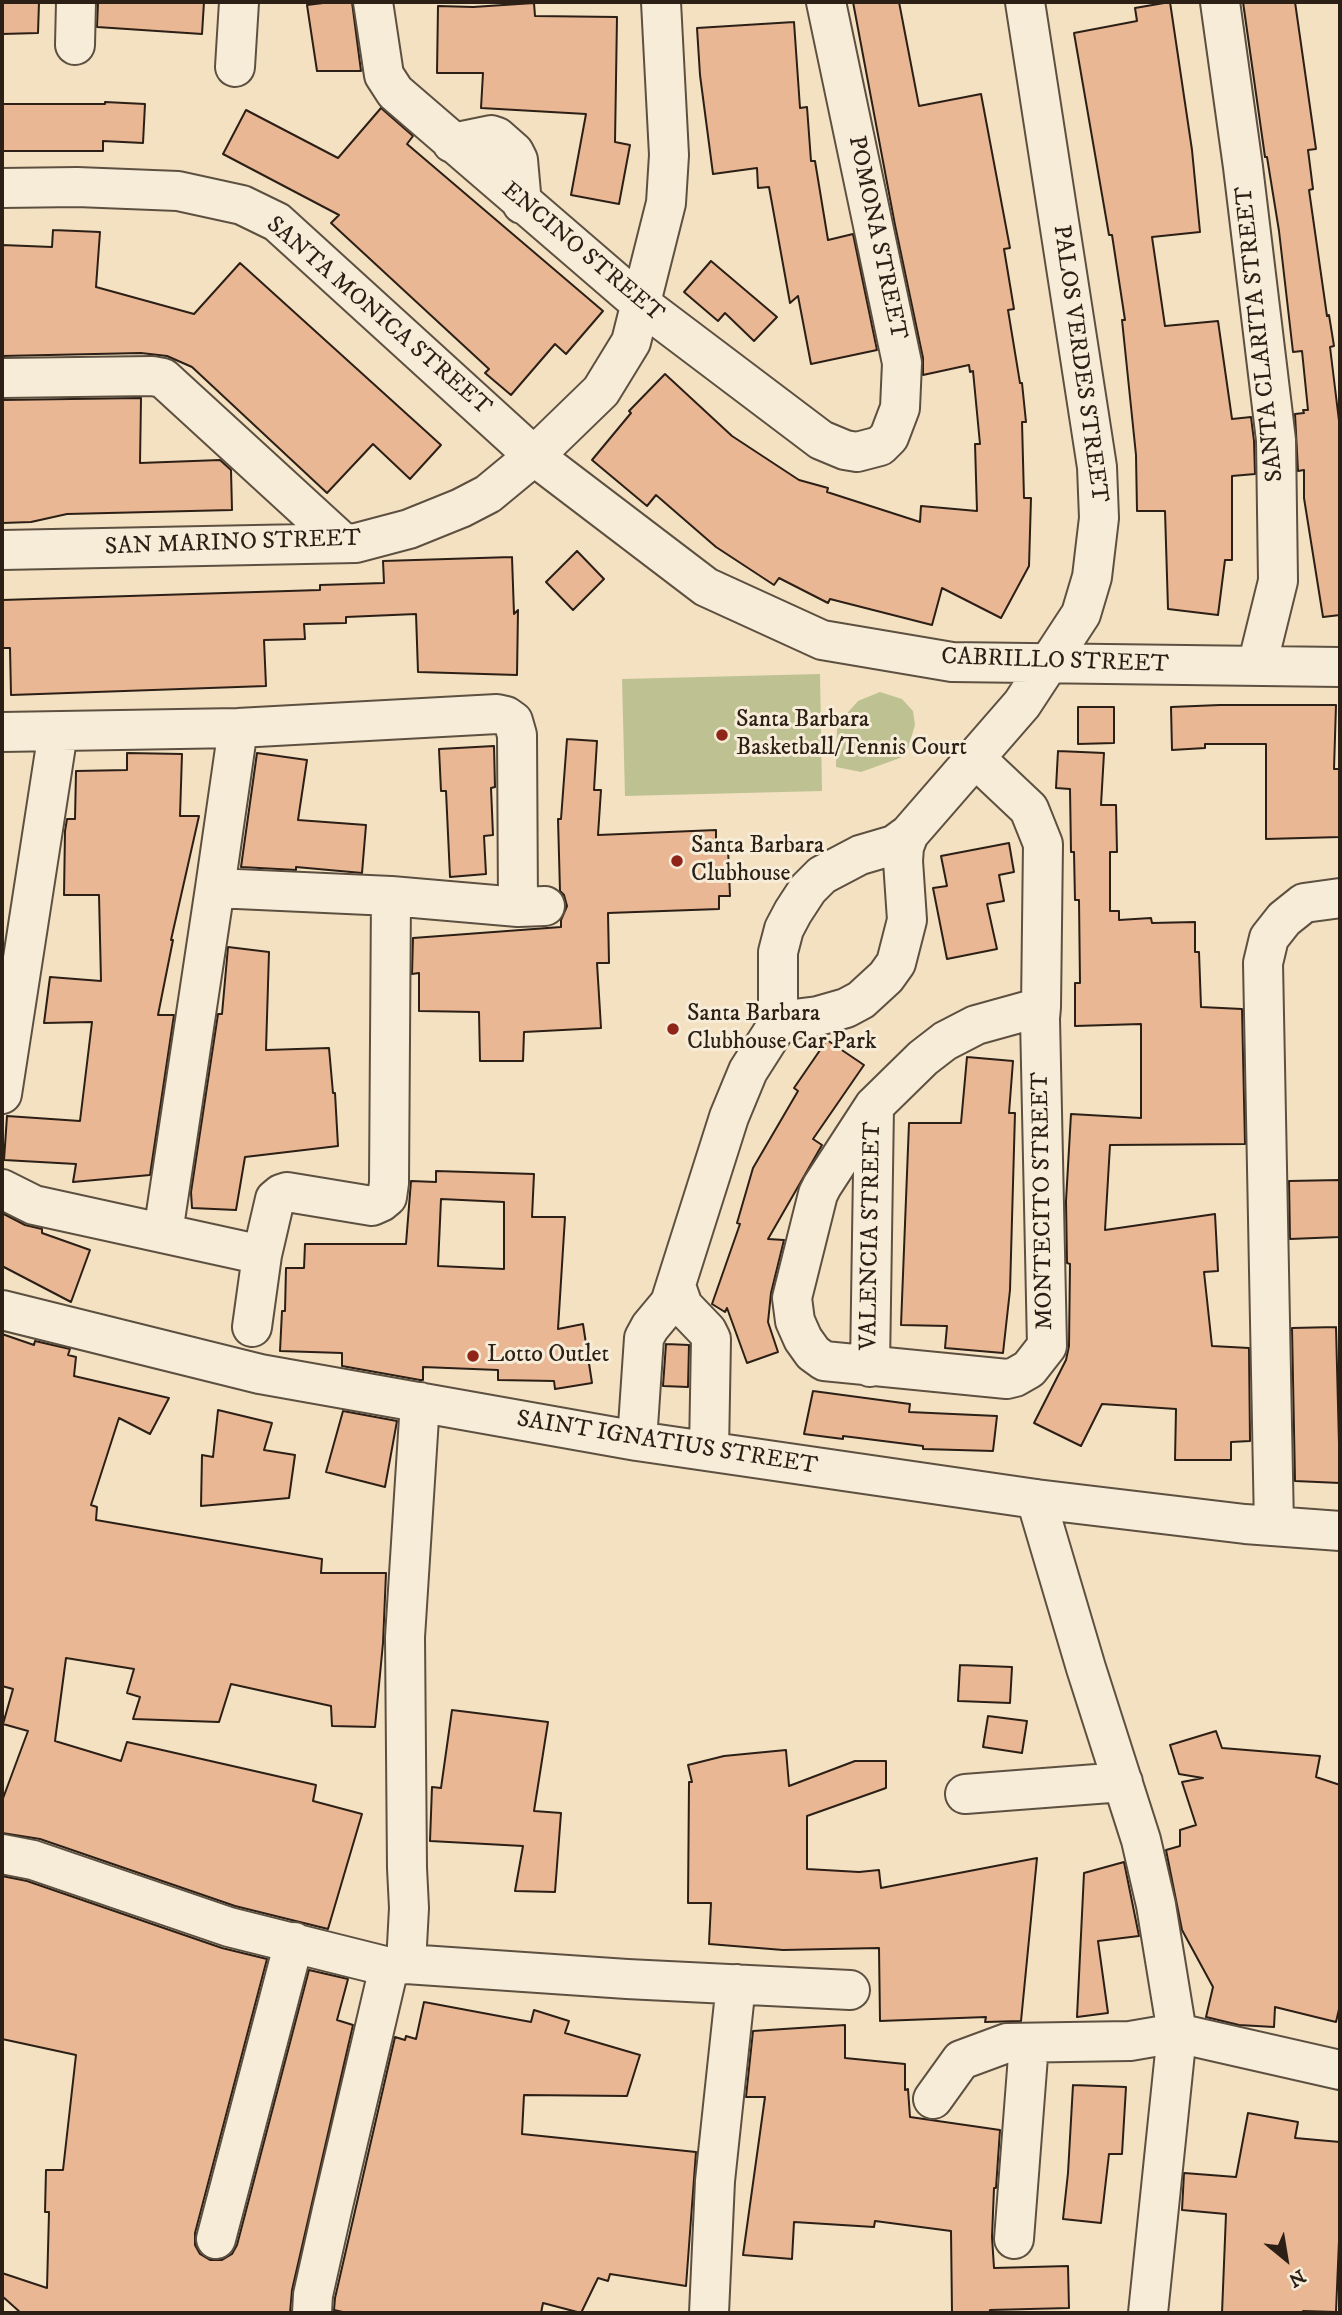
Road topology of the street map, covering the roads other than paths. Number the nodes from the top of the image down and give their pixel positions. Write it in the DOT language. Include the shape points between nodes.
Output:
graph roads {
  1 [pos="76,2"];
  2 [pos="239,2"];
  3 [pos="373,2"];
  4 [pos="661,2"];
  5 [pos="826,2"];
  6 [pos="1025,2"];
  7 [pos="1220,2"];
  8 [pos="75,45"];
  9 [pos="235,67"];
  10 [pos="2,188"];
  11 [pos="641,304"];
  12 [pos="2,378"];
  13 [pos="857,452"];
  14 [pos="534,456"];
  15 [pos="343,543"];
  16 [pos="2,550"];
  17 [pos="1048,664"];
  18 [pos="1257,666"];
  19 [pos="1340,667"];
  20 [pos="238,728"];
  21 [pos="2,732"];
  22 [pos="58,732"];
  23 [pos="975,758"];
  24 [pos="909,834"];
  25 [pos="215,888"];
  26 [pos="391,896"];
  27 [pos="1340,898"];
  28 [pos="1041,1007"];
  29 [pos="776,1027"];
  30 [pos="2,1094"];
  31 [pos="874,1106"];
  32 [pos="2,1189"];
  33 [pos="163,1233"];
  34 [pos="262,1255"];
  35 [pos="676,1286"];
  36 [pos="2,1310"];
  37 [pos="252,1327"];
  38 [pos="870,1367"];
  39 [pos="420,1402"];
  40 [pos="636,1441"];
  41 [pos="709,1451"];
  42 [pos="1037,1499"];
  43 [pos="1273,1526"];
  44 [pos="1340,1531"];
  45 [pos="1123,1782"];
  46 [pos="965,1794"];
  47 [pos="2,1854"];
  48 [pos="294,1942"];
  49 [pos="397,1966"];
  50 [pos="736,1984"];
  51 [pos="850,1990"];
  52 [pos="1177,2032"];
  53 [pos="1029,2043"];
  54 [pos="1340,2070"];
  55 [pos="933,2099"];
  56 [pos="216,2239"];
  57 [pos="1014,2239"];
  58 [pos="312,2313"];
  59 [pos="709,2313"];
  60 [pos="1148,2313"];
  1 -- 8 [label="street"];
  2 -- 9 [label="street"];
  3 -- 11 [label="street, ENCINO STREET" via="384,75 395,92"];
  4 -- 11 [label="street, SAN MARINO STREET" via="670,155 661,229"];
  5 -- 13 [label="street, POMONA STREET" via="902,363 900,408 889,437 880,446"];
  6 -- 17 [label="street, PALOS VERDES STREET" via="1090,418 1099,518 1092,577 1081,614"];
  7 -- 18 [label="street, SANTA CLARITA STREET" via="1276,440 1278,581"];
  10 -- 14 [label="street, SANTA MONICA STREET" via="178,191 242,205 277,222"];
  11 -- 13 [label="street, ENCINO STREET" via="821,440"];
  11 -- 14 [label="street, SAN MARINO STREET" via="631,342 601,391"];
  12 -- 15 [label="street" via="163,378"];
  14 -- 15 [label="street, SAN MARINO STREET" via="488,494 461,508 374,540"];
  14 -- 17 [label="street, CABRILLO STREET" via="706,587 822,640 952,662"];
  15 -- 16 [label="street, SAN MARINO STREET"];
  17 -- 18 [label="street, CABRILLO STREET"];
  17 -- 23 [label="street, PALOS VERDES STREET"];
  18 -- 19 [label="street, CABRILLO STREET"];
  20 -- 22 [label="street"];
  20 -- 25 [label="street"];
  20 -- 26 [label="street" via="498,714 513,721 531,906"];
  21 -- 22 [label="street"];
  22 -- 30 [label="street"];
  23 -- 24 [label="street, PALOS VERDES STREET"];
  23 -- 28 [label="street, MONTECITO STREET" via="1028,808 1044,845"];
  24 -- 29 [label="street, PALOS VERDES STREET" via="894,845 843,862 807,889 784,929 778,952"];
  24 -- 29 [label="street" via="903,861 908,920 896,963 861,1000 846,1008"];
  25 -- 26 [label="street"];
  25 -- 33 [label="street"];
  26 -- 34 [label="street" via="387,1197 372,1206 281,1194 275,1199"];
  27 -- 43 [label="street" via="1304,903 1284,919 1269,938 1263,963"];
  28 -- 31 [label="street, MONTECITO STREET" via="983,1023 946,1041"];
  28 -- 38 [label="street, MONTECITO STREET" via="1047,1346 1023,1374 1007,1379"];
  29 -- 35 [label="street, PALOS VERDES STREET" via="748,1071 730,1117"];
  31 -- 38 [label="street, VALENCIA STREET"];
  31 -- 38 [label="street, MONTECITO STREET" via="818,1194 792,1298 795,1321 813,1353 828,1362"];
  32 -- 33 [label="street" via="34,1205"];
  33 -- 34 [label="street"];
  34 -- 37 [label="street"];
  35 -- 40 [label="street, PALOS VERDES STREET" via="667,1309 644,1338"];
  35 -- 41 [label="street" via="683,1306 711,1339"];
  36 -- 39 [label="street, SAINT IGNATIUS STREET" via="260,1374"];
  39 -- 40 [label="street, SAINT IGNATIUS STREET"];
  39 -- 49 [label="street" via="405,1637 410,1908"];
  40 -- 41 [label="street, SAINT IGNATIUS STREET"];
  41 -- 42 [label="street, SAINT IGNATIUS STREET"];
  42 -- 43 [label="street, SAINT IGNATIUS STREET"];
  42 -- 45 [label="street"];
  43 -- 44 [label="street, SAINT IGNATIUS STREET"];
  45 -- 46 [label="street"];
  45 -- 52 [label="street" via="1156,1905"];
  47 -- 48 [label="street" via="33,1860 229,1927"];
  48 -- 49 [label="street"];
  48 -- 56 [label="street"];
  49 -- 50 [label="street"];
  49 -- 58 [label="street" via="332,2210"];
  50 -- 51 [label="street"];
  50 -- 59 [label="street" via="715,2181"];
  52 -- 53 [label="street" via="1130,2041"];
  52 -- 54 [label="street"];
  52 -- 60 [label="street"];
  53 -- 55 [label="street" via="1007,2043 961,2060"];
  53 -- 57 [label="street"];
}
